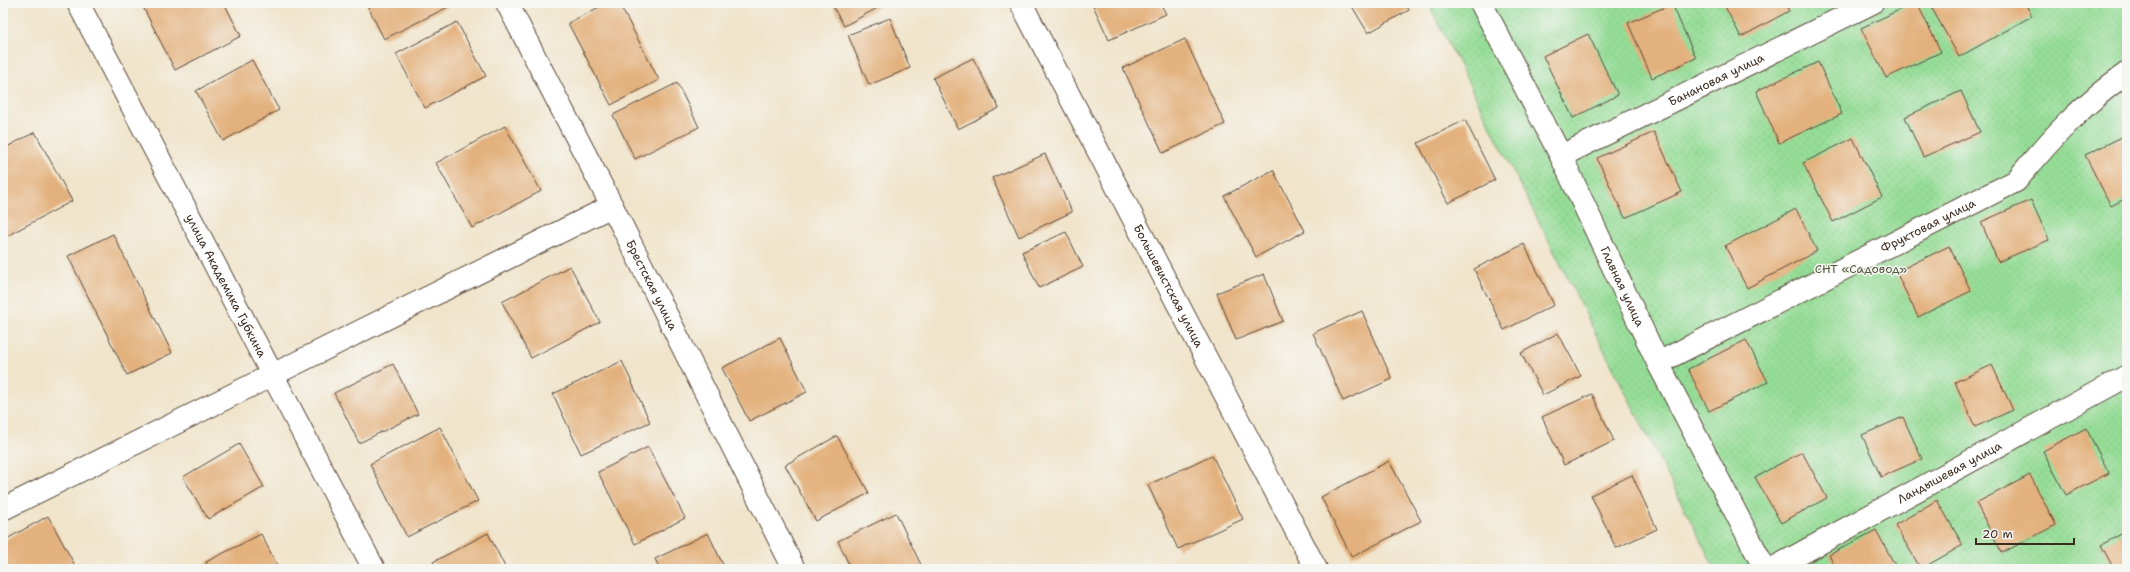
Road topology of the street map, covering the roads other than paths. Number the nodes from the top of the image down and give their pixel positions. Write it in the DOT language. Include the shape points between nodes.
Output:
graph roads {
  1 [pos="78,3"];
  2 [pos="507,3"];
  3 [pos="1021,3"];
  4 [pos="1481,3"];
  5 [pos="1872,3"];
  6 [pos="2127,73"];
  7 [pos="1561,156"];
  8 [pos="612,206"];
  9 [pos="1658,363"];
  10 [pos="2127,376"];
  11 [pos="272,377"];
  12 [pos="3,509"];
  13 [pos="374,569"];
  14 [pos="794,569"];
  15 [pos="1316,569"];
  16 [pos="1765,569"];
  17 [pos="1772,569"];
  1 -- 11 [label="street, улица Академика Губкина"];
  2 -- 8 [label="street, Брестская улица"];
  3 -- 15 [label="street, Большевистская улица"];
  4 -- 7 [label="street, Главная улица"];
  5 -- 7 [label="street, Банановая улица"];
  6 -- 9 [label="street, Фруктовая улица" via="2114,81 2053,136 2016,181"];
  7 -- 9 [label="street, Главная улица"];
  8 -- 11 [label="street"];
  8 -- 14 [label="street, Брестская улица"];
  9 -- 16 [label="street, Главная улица"];
  10 -- 17 [label="street, Ландышевая улица"];
  11 -- 12 [label="street"];
  11 -- 13 [label="street, улица Академика Губкина"];
}
